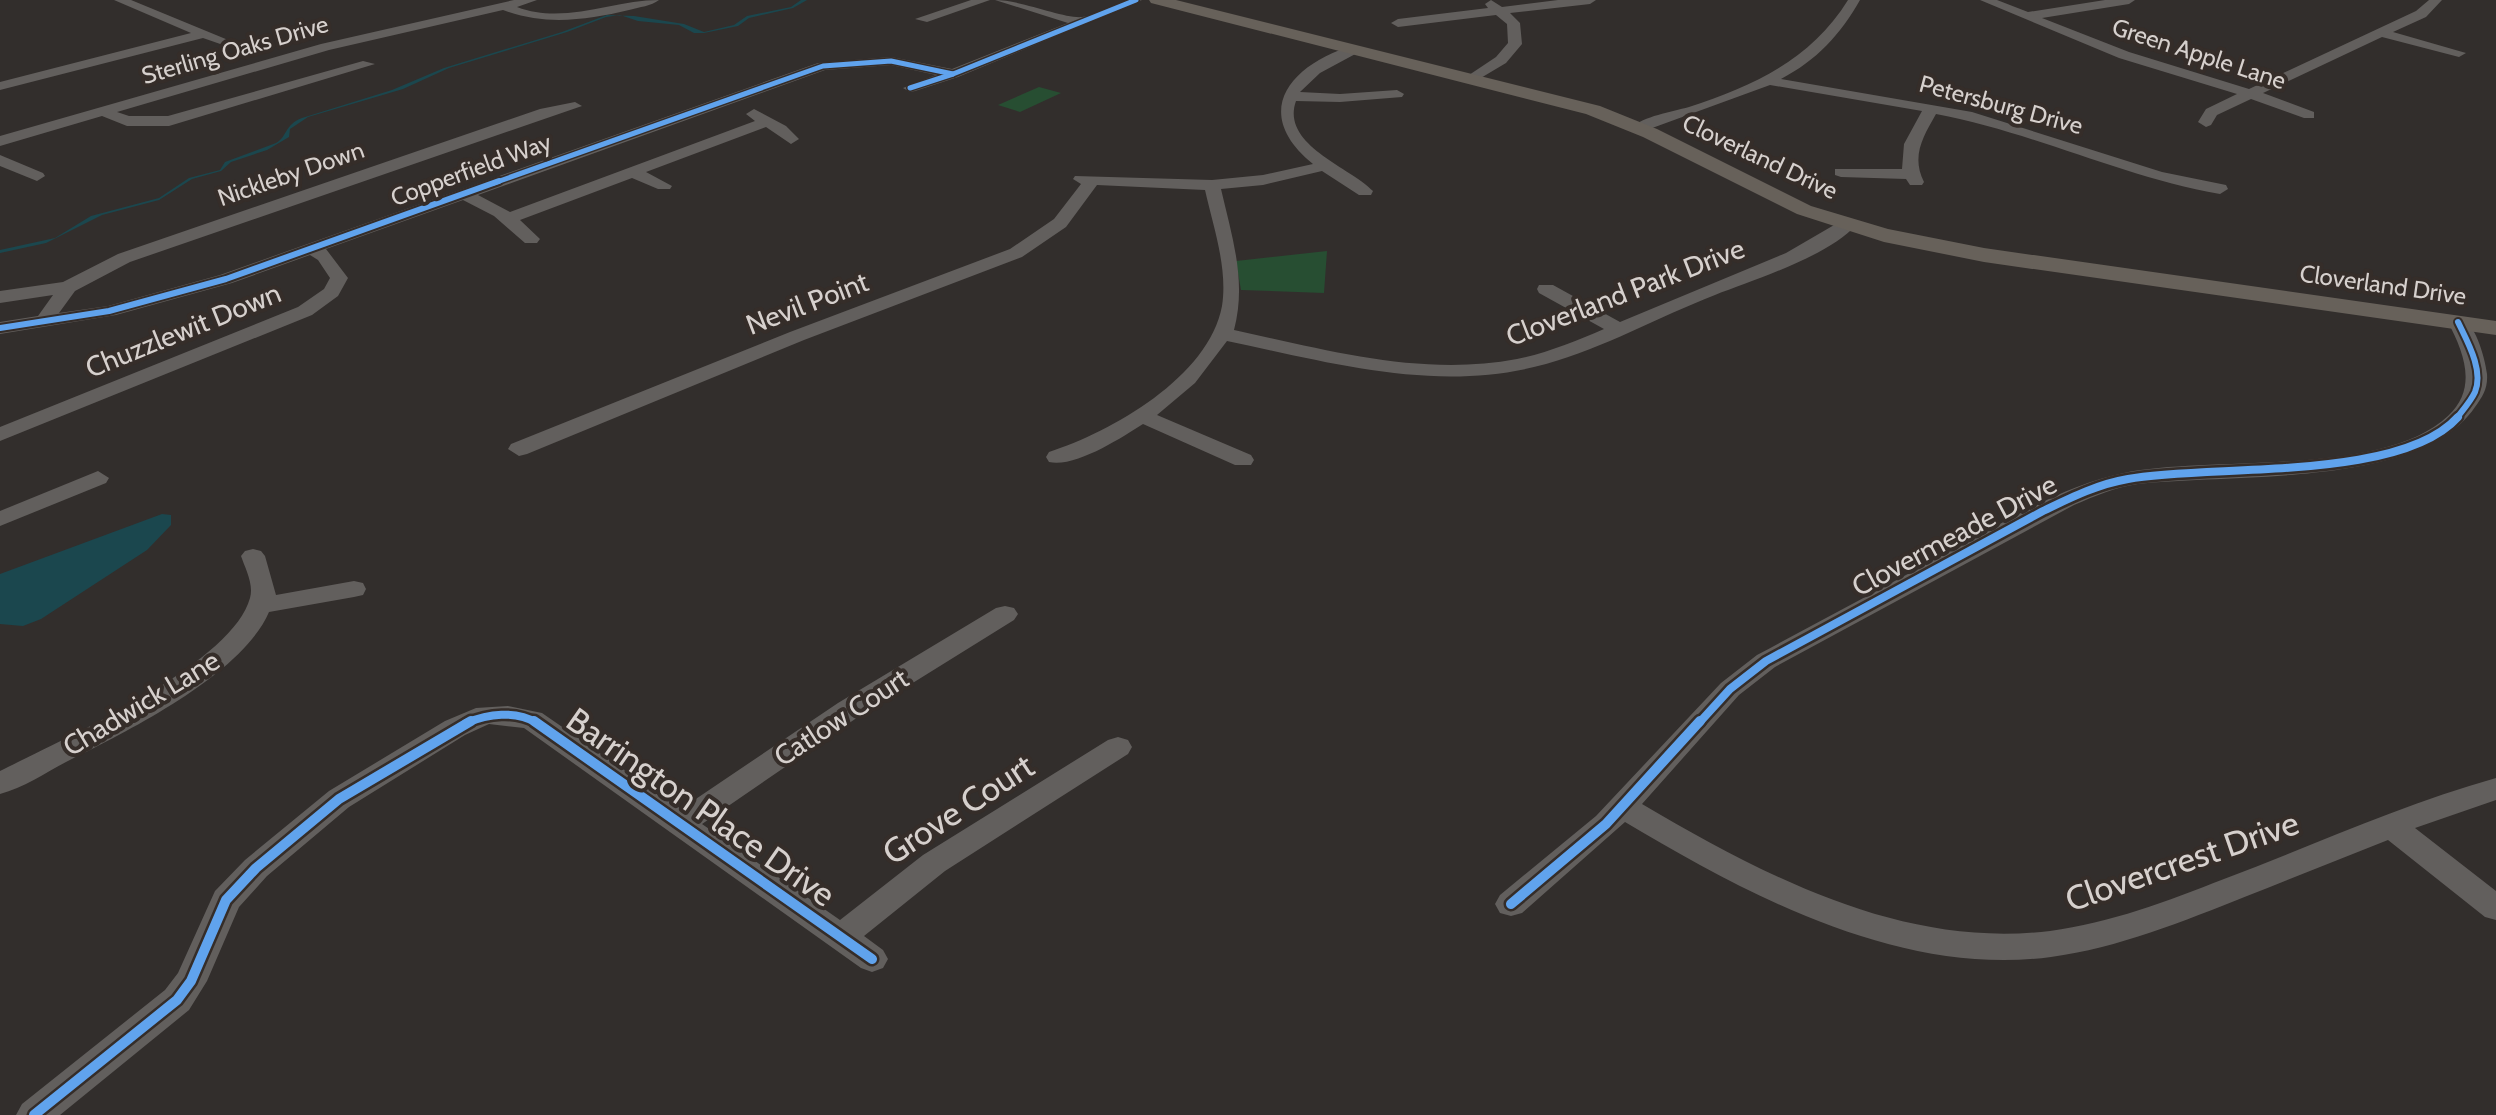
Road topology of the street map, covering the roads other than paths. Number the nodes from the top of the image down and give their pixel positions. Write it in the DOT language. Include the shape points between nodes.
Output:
graph roads {
  1 [pos="120,0"];
  2 [pos="531,0"];
  3 [pos="653,0"];
  4 [pos="984,0"];
  5 [pos="1001,0"];
  6 [pos="1136,0"];
  7 [pos="1157,0"];
  8 [pos="1484,0"];
  9 [pos="1590,0"];
  10 [pos="1854,0"];
  11 [pos="1986,0"];
  12 [pos="2129,0"];
  13 [pos="2436,0"];
  14 [pos="506,7"];
  15 [pos="1501,10"];
  16 [pos="2028,16"];
  17 [pos="922,19"];
  18 [pos="1081,22"];
  19 [pos="1398,23"];
  20 [pos="205,33"];
  21 [pos="2380,33"];
  22 [pos="226,42"];
  23 [pos="1354,49"];
  24 [pos="2459,53"];
  25 [pos="368,64"];
  26 [pos="953,74"];
  27 [pos="1474,78"];
  28 [pos="1767,80"];
  29 [pos="0,86"];
  30 [pos="910,88"];
  31 [pos="1397,94"];
  32 [pos="2249,94"];
  33 [pos="1291,96"];
  34 [pos="723,101"];
  35 [pos="575,106"];
  36 [pos="1931,109"];
  37 [pos="102,111"];
  38 [pos="2309,115"];
  39 [pos="768,121"];
  40 [pos="2206,122"];
  41 [pos="1639,128"];
  42 [pos="791,139"];
  43 [pos="0,141"];
  44 [pos="0,160"];
  45 [pos="1323,166"];
  46 [pos="632,172"];
  47 [pos="1841,172"];
  48 [pos="37,176"];
  49 [pos="1212,185"];
  50 [pos="664,186"];
  51 [pos="2220,189"];
  52 [pos="1365,191"];
  53 [pos="464,194"];
  54 [pos="508,219"];
  55 [pos="1847,225"];
  56 [pos="531,239"];
  57 [pos="313,249"];
  58 [pos="68,287"];
  59 [pos="1546,289"];
  60 [pos="0,297"];
  61 [pos="44,321"];
  62 [pos="2458,322"];
  63 [pos="0,328"];
  64 [pos="2496,328"];
  65 [pos="1618,329"];
  66 [pos="1224,334"];
  67 [pos="1140,415"];
  68 [pos="0,435"];
  69 [pos="519,449"];
  70 [pos="1057,457"];
  71 [pos="1243,460"];
  72 [pos="98,478"];
  73 [pos="0,519"];
  74 [pos="253,556"];
  75 [pos="354,589"];
  76 [pos="261,605"];
  77 [pos="1005,614"];
  78 [pos="1118,747"];
  79 [pos="0,784"];
  80 [pos="2496,789"];
  81 [pos="1624,807"];
  82 [pos="681,824"];
  83 [pos="2392,827"];
  84 [pos="1511,904"];
  85 [pos="2496,908"];
  86 [pos="841,937"];
  87 [pos="872,959"];
  88 [pos="34,1115"];
  1 -- 20 [label="street"];
  2 -- 14 [label="street, Sterling Oaks Drive"];
  3 -- 14 [label="street" via="556,18 526,16"];
  4 -- 17 [label="street"];
  5 -- 18 [label="street"];
  6 -- 18 [label="street"];
  7 -- 23 [label="main road, Cloverland Drive"];
  8 -- 15 [label="street"];
  9 -- 15 [label="street"];
  10 -- 28 [label="street" via="1826,43"];
  11 -- 16 [label="street, Green Apple Lane"];
  12 -- 16 [label="street"];
  13 -- 21 [label="street" via="2421,14"];
  14 -- 37 [label="street, Sterling Oaks Drive" via="326,47"];
  15 -- 19 [label="street"];
  15 -- 27 [label="street" via="1513,23 1515,44"];
  16 -- 32 [label="street, Green Apple Lane" via="2117,53"];
  18 -- 26 [label="street"];
  20 -- 22 [label="street"];
  20 -- 29 [label="street"];
  21 -- 24 [label="street"];
  21 -- 32 [label="street"];
  23 -- 27 [label="main road, Cloverland Drive"];
  23 -- 33 [label="street" via="1315,70"];
  25 -- 37 [label="street" via="169,121 127,121"];
  26 -- 30 [label="street"];
  26 -- 34 [label="street, Copperfield Way" via="909,62 837,63"];
  27 -- 41 [label="main road, Cloverland Drive"];
  28 -- 36 [label="street, Petersburg Drive" via="1835,97"];
  28 -- 41 [label="street"];
  31 -- 33 [label="street"];
  32 -- 38 [label="street, Green Apple Lane"];
  32 -- 40 [label="street" via="2209,114"];
  33 -- 45 [label="street" via="1291,130"];
  34 -- 39 [label="street"];
  34 -- 53 [label="street, Copperfield Way"];
  35 -- 58 [label="street, Nickleby Down" via="149,249"];
  36 -- 47 [label="street" via="1908,152 1913,178"];
  36 -- 51 [label="street, Petersburg Drive"];
  37 -- 43 [label="street, Sterling Oaks Drive"];
  39 -- 42 [label="street"];
  39 -- 46 [label="street"];
  41 -- 55 [label="main road, Cloverland Drive" via="1782,200"];
  44 -- 48 [label="street"];
  45 -- 49 [label="street"];
  45 -- 52 [label="street"];
  46 -- 50 [label="street"];
  46 -- 54 [label="street"];
  49 -- 66 [label="street" via="1231,284"];
  49 -- 69 [label="street, Nevil Point" via="1086,179 1066,221 1016,253"];
  53 -- 54 [label="street"];
  53 -- 57 [label="street, Copperfield Way"];
  54 -- 56 [label="street"];
  55 -- 62 [label="main road, Cloverland Drive" via="1953,250"];
  55 -- 65 [label="street, Cloverland Park Drive" via="1793,257"];
  57 -- 61 [label="street, Copperfield Way" via="146,302"];
  57 -- 68 [label="street, Chuzzlewit Down" via="325,256 339,278 331,292 305,311"];
  58 -- 60 [label="street"];
  58 -- 61 [label="street, Nickleby Down"];
  59 -- 65 [label="street"];
  61 -- 63 [label="street, Copperfield Way"];
  62 -- 64 [label="main road, Cloverland Drive"];
  62 -- 81 [label="street, Clovermeade Drive" via="2471,352 2476,390 2462,414 2442,431 2370,457 2137,477 2069,498 1766,661 1730,689"];
  65 -- 66 [label="street, Cloverland Park Drive" via="1520,364 1436,372"];
  66 -- 67 [label="street" via="1199,369"];
  67 -- 70 [label="street" via="1092,446"];
  67 -- 71 [label="street"];
  72 -- 73 [label="street"];
  74 -- 76 [label="street" via="263,587"];
  75 -- 76 [label="street"];
  76 -- 79 [label="street, Chadwick Lane" via="239,640 196,676"];
  77 -- 82 [label="street, Catlow Court" via="848,710"];
  78 -- 86 [label="street, Grove Court" via="934,863"];
  80 -- 83 [label="street, Clovercrest Drive"];
  81 -- 83 [label="street, Clovercrest Drive" via="1744,878 1823,912 1908,936 2012,945 2060,942 2133,923"];
  81 -- 84 [label="street, Clovermeade Drive"];
  82 -- 86 [label="street, Barrington Place Drive"];
  82 -- 88 [label="street, Barrington Place Drive" via="532,720 486,715 435,739 339,799 301,830 238,886 218,913 191,981 177,1000"];
  83 -- 85 [label="street"];
  86 -- 87 [label="street, Barrington Place Drive"];
}
